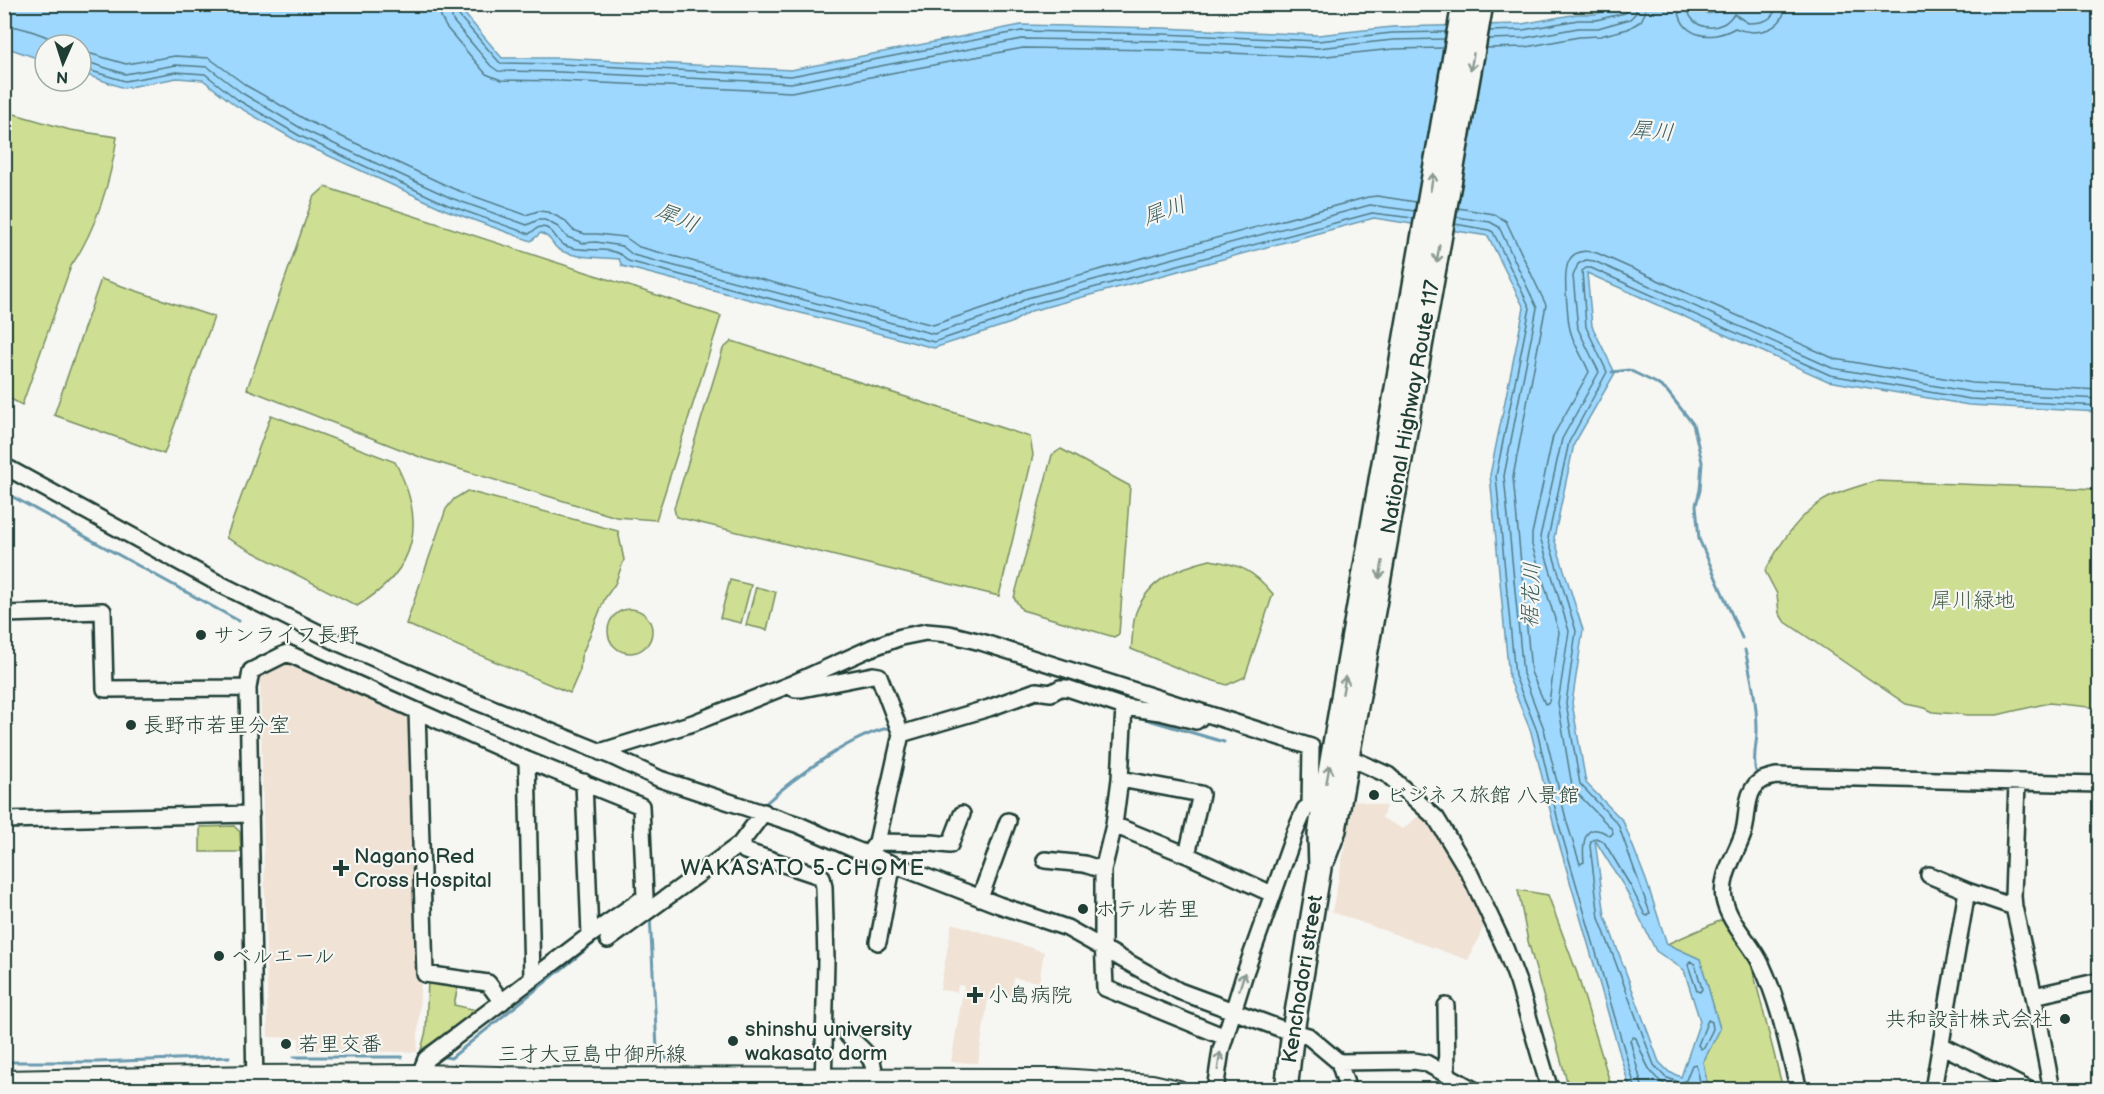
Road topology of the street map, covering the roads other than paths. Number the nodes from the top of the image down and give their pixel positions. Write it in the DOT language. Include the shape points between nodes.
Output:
graph roads {
  1 [pos="1463,4"];
  2 [pos="1482,4"];
  3 [pos="4,466"];
  4 [pos="4,614"];
  5 [pos="789,686"];
  6 [pos="248,688"];
  7 [pos="1125,707"];
  8 [pos="417,711"];
  9 [pos="1204,714"];
  10 [pos="899,729"];
  11 [pos="1347,750"];
  12 [pos="600,752"];
  13 [pos="527,760"];
  14 [pos="1120,779"];
  15 [pos="584,782"];
  16 [pos="2017,783"];
  17 [pos="2100,784"];
  18 [pos="1323,807"];
  19 [pos="764,812"];
  20 [pos="251,814"];
  21 [pos="962,814"];
  22 [pos="4,820"];
  23 [pos="1008,821"];
  24 [pos="1114,825"];
  25 [pos="740,844"];
  26 [pos="873,848"];
  27 [pos="1187,855"];
  28 [pos="1045,860"];
  29 [pos="894,864"];
  30 [pos="1103,870"];
  31 [pos="1929,875"];
  32 [pos="1967,891"];
  33 [pos="1272,894"];
  34 [pos="980,898"];
  35 [pos="2014,908"];
  36 [pos="590,935"];
  37 [pos="608,940"];
  38 [pos="878,942"];
  39 [pos="1104,947"];
  40 [pos="532,978"];
  41 [pos="2100,981"];
  42 [pos="2034,996"];
  43 [pos="502,1002"];
  44 [pos="1446,1006"];
  45 [pos="1233,1011"];
  46 [pos="1293,1031"];
  47 [pos="848,1036"];
  48 [pos="1225,1037"];
  49 [pos="1941,1045"];
  50 [pos="1340,1062"];
  51 [pos="420,1074"];
  52 [pos="874,1078"];
  53 [pos="1446,1079"];
  54 [pos="4,1080"];
  55 [pos="255,1084"];
  56 [pos="830,1084"];
  57 [pos="924,1084"];
  58 [pos="220,1089"];
  59 [pos="385,1089"];
  60 [pos="1179,1089"];
  61 [pos="1215,1089"];
  62 [pos="1286,1089"];
  63 [pos="1348,1089"];
  64 [pos="1474,1089"];
  65 [pos="1550,1089"];
  66 [pos="1799,1089"];
  67 [pos="1933,1089"];
  68 [pos="2029,1089"];
  69 [pos="2052,1089"];
  11 -- 1 [label="highway, National Highway Route 117, one-way"];
  2 -- 11 [label="highway, National Highway Route 117, one-way"];
  3 -- 12 [label="street" via="216,582 329,638"];
  4 -- 6 [label="street" via="103,611 105,689"];
  5 -- 9 [label="street" via="871,648 926,632 981,642"];
  5 -- 10 [label="street" via="802,690 879,676"];
  5 -- 12 [label="street" via="693,723"];
  6 -- 8 [label="street" via="251,670 287,653"];
  6 -- 20 [label="street"];
  7 -- 9 [label="street" via="1196,721"];
  7 -- 10 [label="street" via="1066,688 1036,691 989,708"];
  7 -- 14 [label="street"];
  8 -- 13 [label="street"];
  8 -- 43 [label="street" via="425,974 488,983"];
  9 -- 18 [label="street" via="1311,747"];
  10 -- 26 [label="street"];
  11 -- 18 [label="highway, National Highway Route 117"];
  11 -- 65 [label="street" via="1389,775 1436,818 1470,874 1518,982"];
  12 -- 19 [label="street" via="660,779"];
  13 -- 15 [label="street"];
  13 -- 40 [label="street"];
  14 -- 24 [label="street"];
  14 -- 27 [label="street" via="1201,794"];
  15 -- 36 [label="street"];
  15 -- 36 [label="street" via="641,806 645,885 645,897"];
  16 -- 17 [label="street"];
  16 -- 35 [label="street"];
  16 -- 66 [label="street" via="1776,776 1763,779 1753,788 1744,832 1728,864 1723,895 1729,913 1752,946 1766,976"];
  18 -- 33 [label="street" via="1305,809"];
  18 -- 46 [label="highway, Kenchodori street" via="1320,868"];
  19 -- 25 [label="street"];
  19 -- 26 [label="street"];
  20 -- 22 [label="street"];
  20 -- 55 [label="street"];
  21 -- 26 [label="street" via="950,845"];
  23 -- 34 [label="street"];
  24 -- 27 [label="street"];
  24 -- 30 [label="street"];
  25 -- 37 [label="street"];
  25 -- 56 [label="street" via="745,851 822,877 826,960 823,1013"];
  26 -- 29 [label="street"];
  27 -- 33 [label="street"];
  28 -- 30 [label="street"];
  29 -- 34 [label="street"];
  29 -- 38 [label="street"];
  30 -- 39 [label="street"];
  31 -- 32 [label="street"];
  32 -- 35 [label="street"];
  32 -- 49 [label="street"];
  45 -- 33 [label="street, one-way"];
  34 -- 39 [label="street" via="1067,928"];
  35 -- 42 [label="street"];
  36 -- 40 [label="street"];
  39 -- 45 [label="street" via="1170,987"];
  39 -- 48 [label="street" via="1105,988"];
  40 -- 43 [label="street"];
  41 -- 42 [label="street"];
  42 -- 69 [label="street"];
  43 -- 51 [label="street" via="426,1059"];
  44 -- 53 [label="street"];
  45 -- 46 [label="street"];
  45 -- 48 [label="street"];
  46 -- 50 [label="street" via="1308,1036"];
  46 -- 62 [label="highway, Kenchodori street"];
  47 -- 52 [label="street" via="872,1060"];
  61 -- 48 [label="street, one-way"];
  49 -- 67 [label="street"];
  49 -- 68 [label="street"];
  50 -- 53 [label="street" via="1414,1060 1426,1063"];
  50 -- 63 [label="street"];
  51 -- 55 [label="main road, 三才大豆島中御所線"];
  51 -- 56 [label="main road, 三才大豆島中御所線"];
  52 -- 56 [label="main road, 三才大豆島中御所線"];
  52 -- 57 [label="main road, 三才大豆島中御所線"];
  53 -- 64 [label="street"];
  54 -- 55 [label="main road, 三才大豆島中御所線"];
  55 -- 58 [label="main road, 三才大豆島中御所線"];
  55 -- 59 [label="main road, 三才大豆島中御所線"];
  57 -- 60 [label="main road, 三才大豆島中御所線" via="1078,1079"];
}
